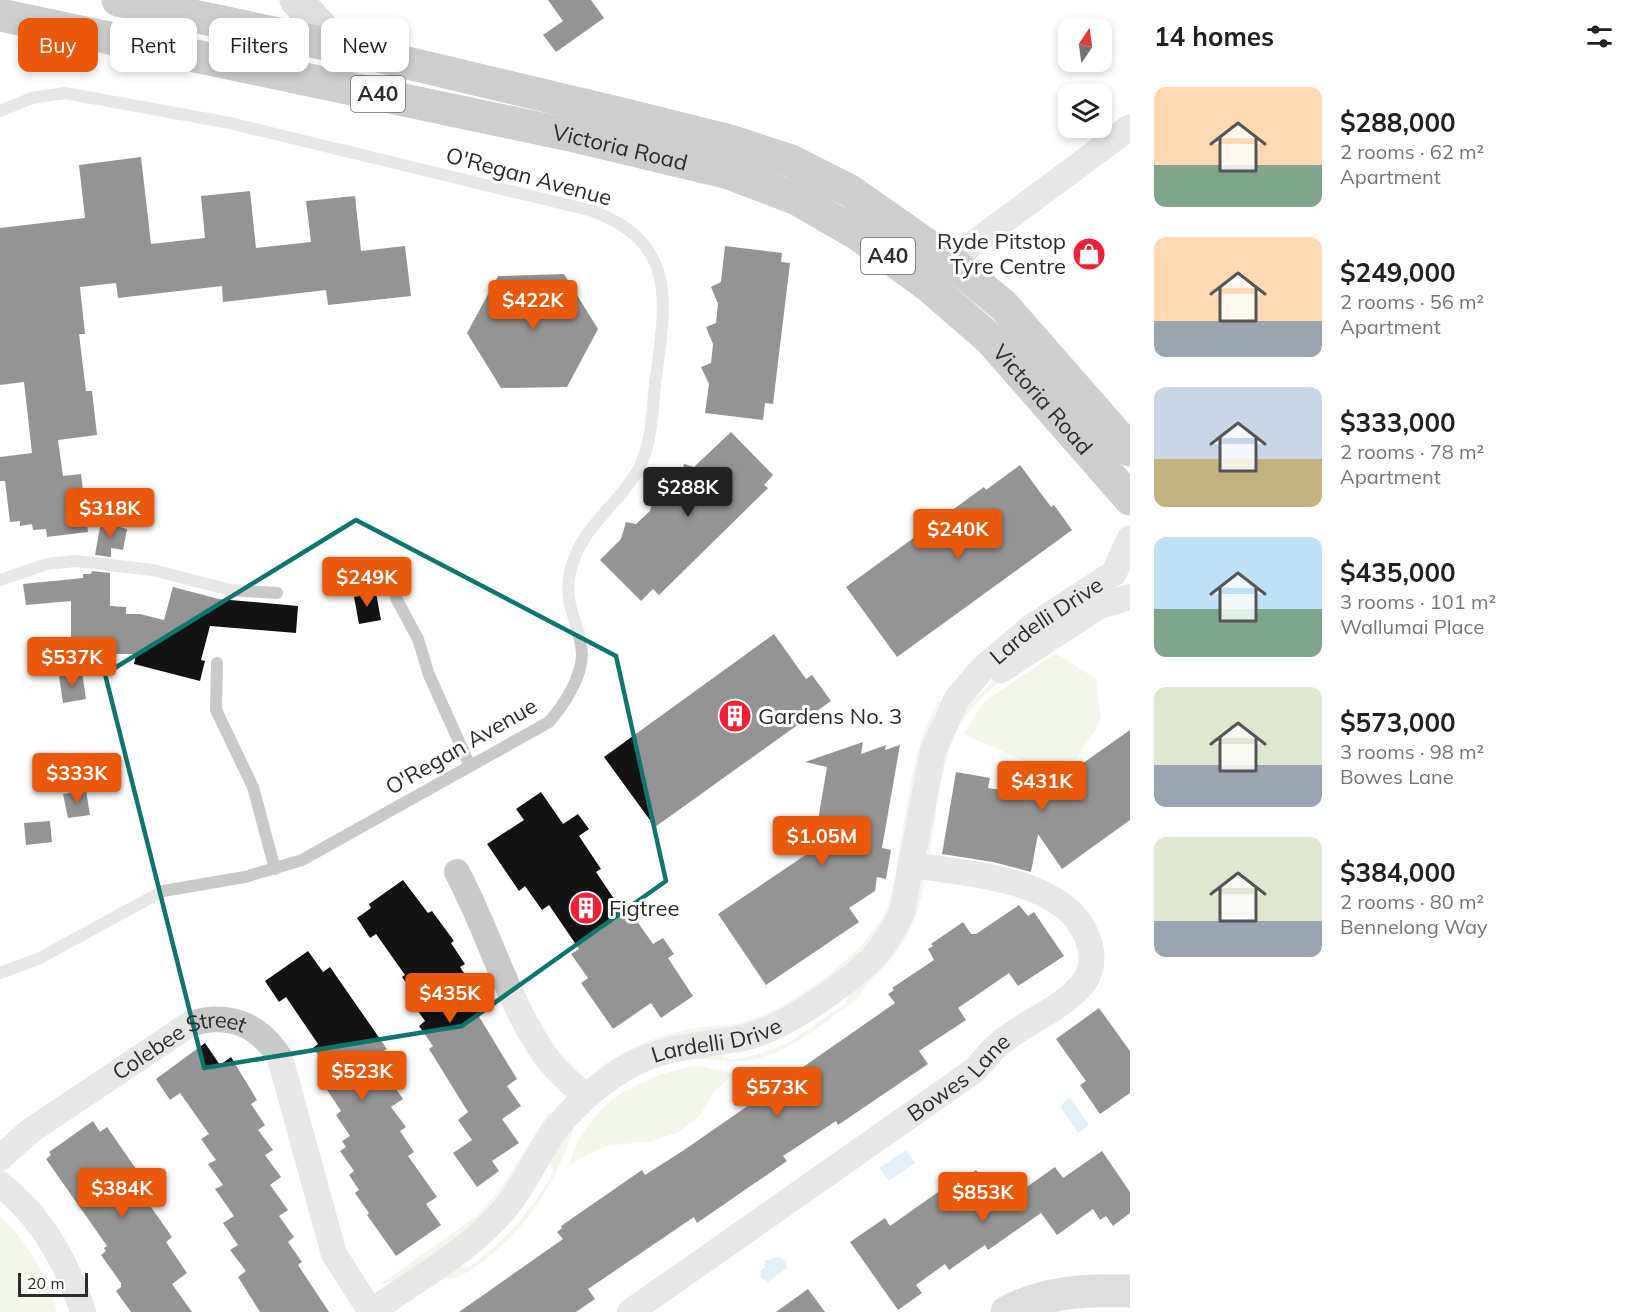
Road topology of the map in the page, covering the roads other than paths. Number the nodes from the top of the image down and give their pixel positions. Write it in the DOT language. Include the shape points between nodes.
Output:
graph roads {
  1 [pos="118,0"];
  2 [pos="296,0"];
  3 [pos="180,6"];
  4 [pos="5,23"];
  5 [pos="321,27"];
  6 [pos="110,40"];
  7 [pos="321,42"];
  8 [pos="197,55"];
  9 [pos="409,63"];
  10 [pos="0,111"];
  11 [pos="1130,127"];
  12 [pos="950,261"];
  13 [pos="1130,450"];
  14 [pos="1130,499"];
  15 [pos="1130,538"];
  16 [pos="0,580"];
  17 [pos="277,593"];
  18 [pos="1130,597"];
  19 [pos="396,598"];
  20 [pos="218,663"];
  21 [pos="956,700"];
  22 [pos="470,766"];
  23 [pos="913,865"];
  24 [pos="275,869"];
  25 [pos="457,872"];
  26 [pos="0,973"];
  27 [pos="586,1097"];
  28 [pos="0,1158"];
  29 [pos="0,1184"];
  30 [pos="1130,1291"];
  31 [pos="83,1312"];
  32 [pos="371,1312"];
  33 [pos="630,1312"];
  34 [pos="1007,1312"];
  1 -- 3 [label="highway, Victoria Road / A40"];
  2 -- 5 [label="street"];
  3 -- 7 [label="highway, Victoria Road / A40"];
  4 -- 6 [label="highway, Victoria Road / A40"];
  8 -- 14 [label="highway, Victoria Road / A40" via="729,173 797,199 868,242 930,287 990,339"];
  9 -- 12 [label="highway, Victoria Road / A40" via="730,141 791,162 849,191"];
  10 -- 22 [label="lane, O'Regan Avenue" via="32,98 65,93 230,123 589,210 619,223 644,245 660,274 665,306 649,438 637,471 592,526 575,554 568,603 582,655 571,691 549,722"];
  11 -- 12 [label="street"];
  12 -- 13 [label="highway, Victoria Road / A40" via="1004,306"];
  15 -- 21 [label="street, Lardelli Drive" via="1114,573 1030,628 982,668"];
  16 -- 17 [label="lane" via="46,564 75,561 153,570 230,590"];
  18 -- 21 [label="street, Lardelli Drive" via="1099,606"];
  19 -- 22 [label="lane" via="418,639 429,675"];
  20 -- 24 [label="lane" via="216,710 253,787"];
  21 -- 23 [label="street, Lardelli Drive" via="933,751"];
  22 -- 24 [label="lane, O'Regan Avenue" via="334,845"];
  23 -- 27 [label="street, Lardelli Drive" via="907,896 894,929 860,969 768,1030 660,1052 625,1068"];
  23 -- 33 [label="street, Bowes Lane" via="1025,885 1053,898 1075,919 1089,943 1091,961 1086,979 1070,996 1002,1041 975,1070"];
  24 -- 26 [label="lane, O'Regan Avenue" via="163,891 38,959"];
  25 -- 27 [label="street" via="513,1002 546,1056"];
  27 -- 32 [label="street, Lardelli Drive" via="554,1132 518,1193 485,1230"];
  28 -- 32 [label="street, Colebee Street" via="30,1131 190,1023 219,1018 249,1026 261,1034 280,1058 334,1254"];
  29 -- 31 [label="street" via="47,1235 63,1260"];
  30 -- 34 [label="street" via="1060,1293"];
}
